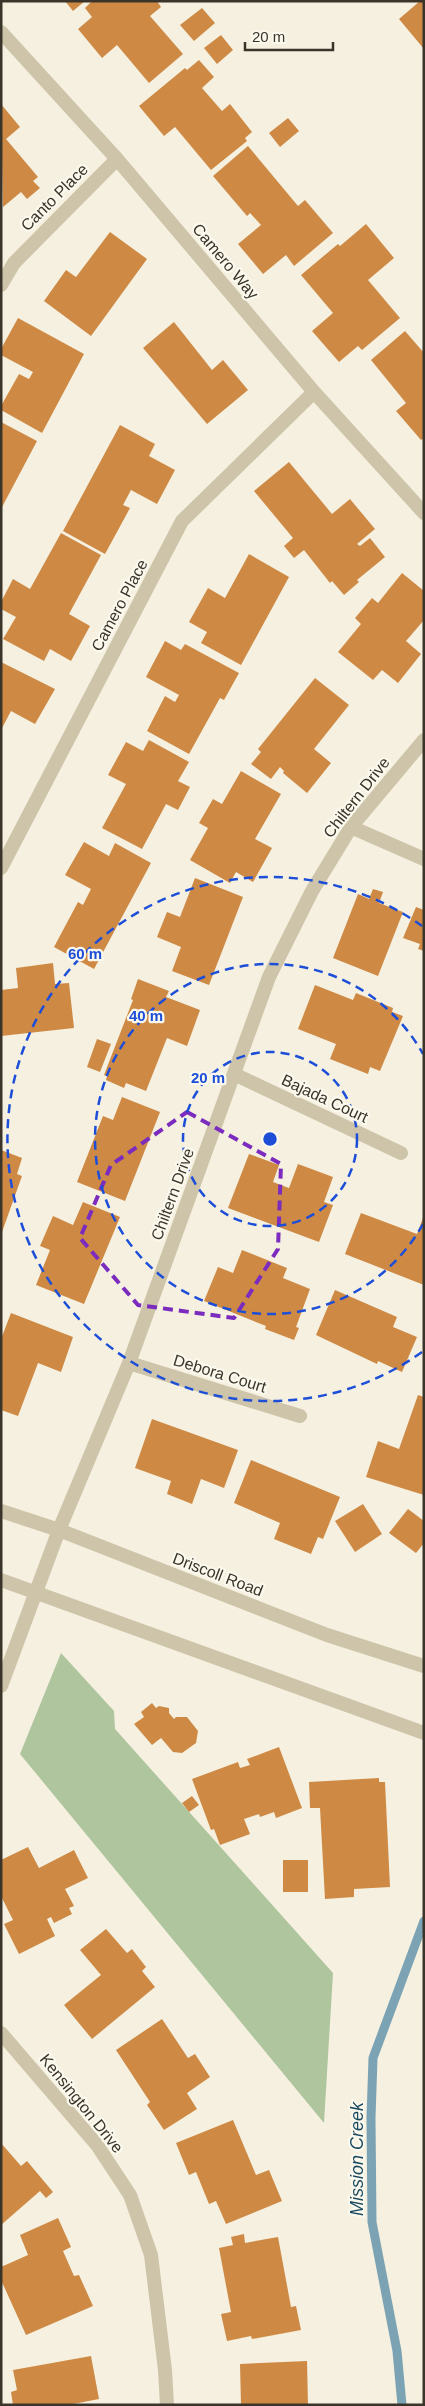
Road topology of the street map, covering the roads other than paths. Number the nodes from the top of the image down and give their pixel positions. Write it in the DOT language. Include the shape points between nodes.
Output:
graph roads {
  1 [pos="1,32"];
  2 [pos="117,159"];
  3 [pos="1,285"];
  4 [pos="314,392"];
  5 [pos="424,513"];
  6 [pos="424,740"];
  7 [pos="351,827"];
  8 [pos="424,859"];
  9 [pos="1,868"];
  10 [pos="234,1074"];
  11 [pos="401,1153"];
  12 [pos="130,1363"];
  13 [pos="300,1416"];
  14 [pos="1,1511"];
  15 [pos="59,1530"];
  16 [pos="1,1580"];
  17 [pos="35,1591"];
  18 [pos="424,1666"];
  19 [pos="1,1686"];
  20 [pos="424,1733"];
  21 [pos="1,2033"];
  22 [pos="167,2405"];
  1 -- 2 [label="street, Camero Way"];
  2 -- 3 [label="street, Canto Place" via="14,263"];
  2 -- 4 [label="street, Camero Way"];
  4 -- 5 [label="street, Camero Way"];
  4 -- 9 [label="street, Camero Place" via="182,521"];
  6 -- 7 [label="street, Chiltern Drive"];
  7 -- 8 [label="street"];
  7 -- 10 [label="street, Chiltern Drive" via="312,891 270,977"];
  10 -- 11 [label="street, Bajada Court"];
  10 -- 12 [label="street, Chiltern Drive"];
  12 -- 13 [label="street, Debora Court"];
  12 -- 15 [label="street, Chiltern Drive"];
  14 -- 15 [label="street, Driscoll Road"];
  15 -- 17 [label="street, Chiltern Drive"];
  15 -- 18 [label="street, Driscoll Road" via="327,1635"];
  16 -- 17 [label="street"];
  17 -- 19 [label="street, Chiltern Drive"];
  17 -- 20 [label="street"];
  21 -- 22 [label="street, Kensington Drive" via="97,2145 130,2195 151,2255"];
}
